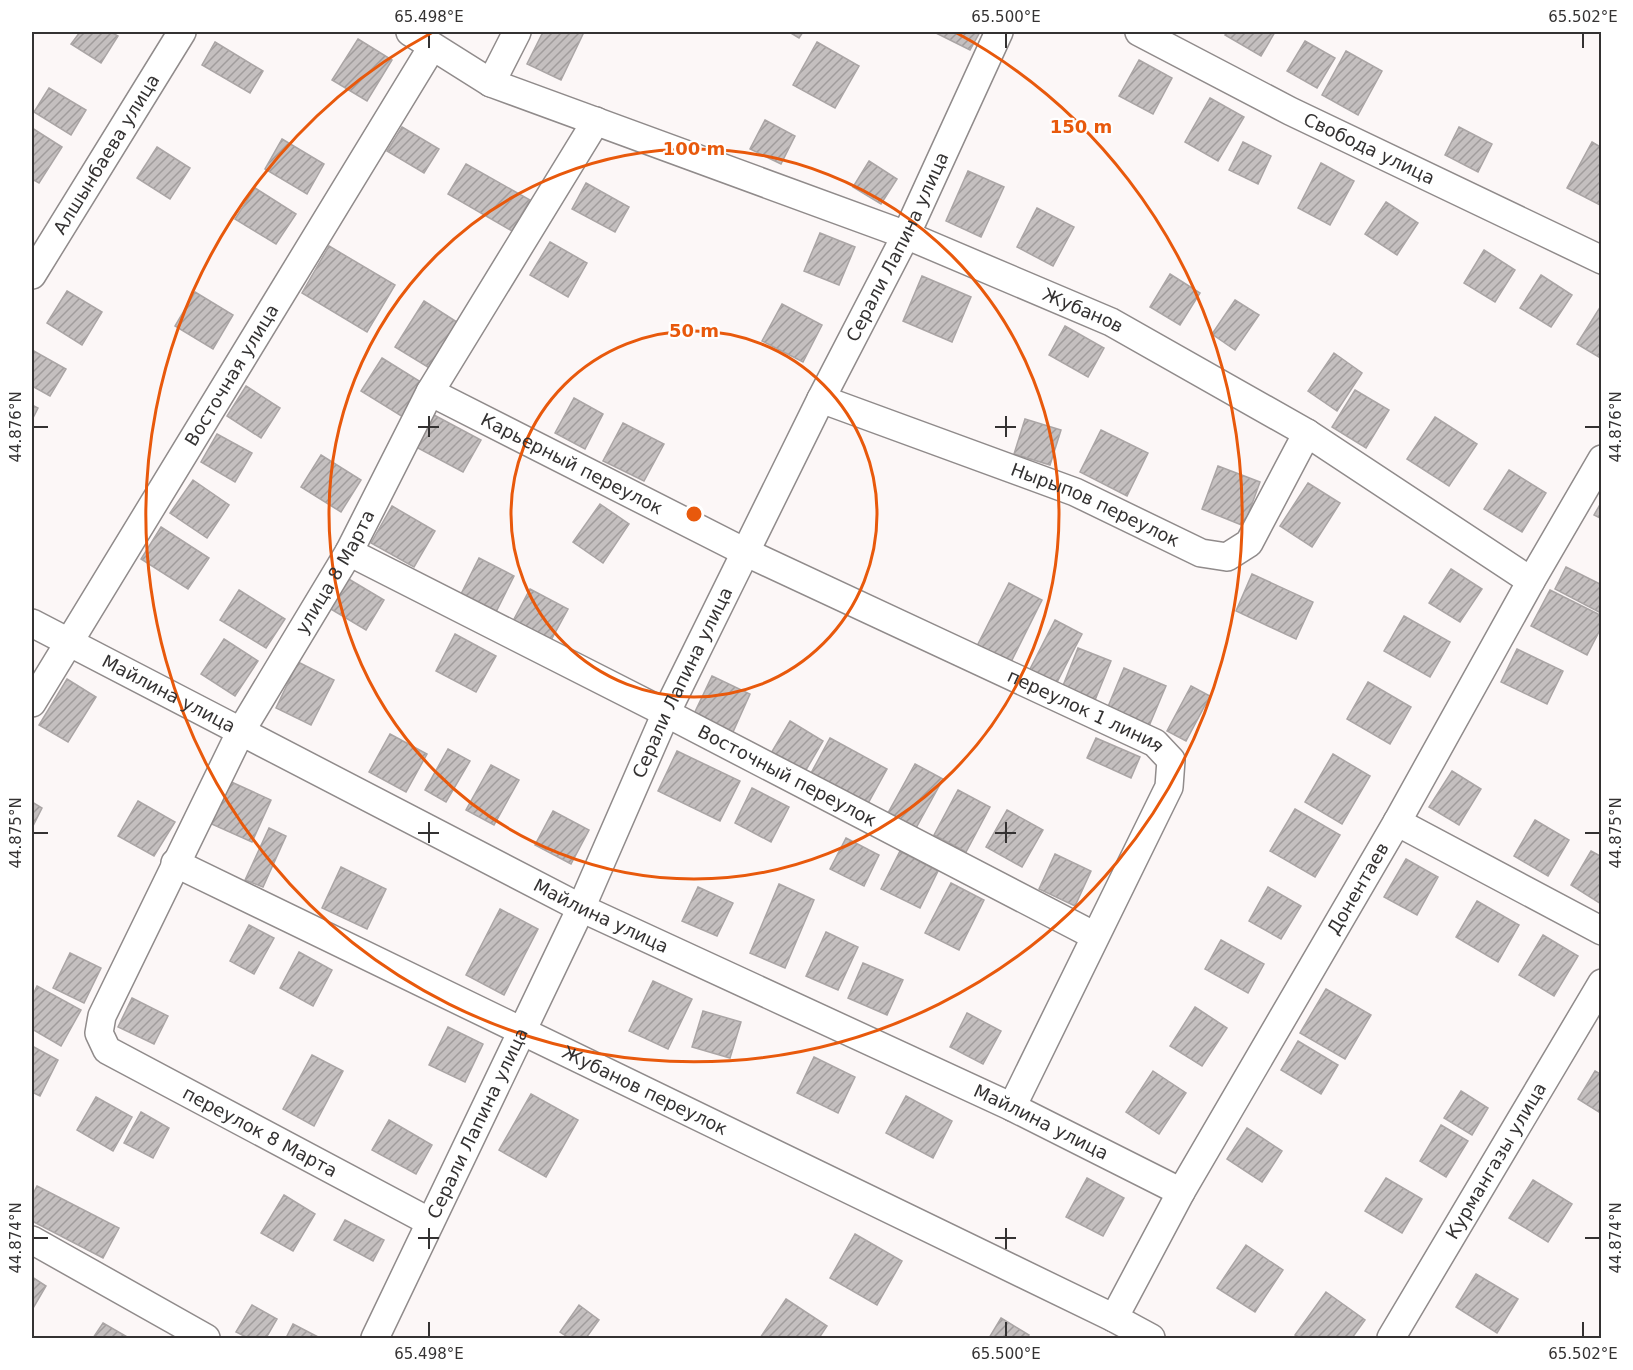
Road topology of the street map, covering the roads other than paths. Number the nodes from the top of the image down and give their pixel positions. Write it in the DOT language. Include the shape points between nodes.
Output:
graph roads {
  1 [pos="182,32"];
  2 [pos="410,32"];
  3 [pos="517,32"];
  4 [pos="999,32"];
  5 [pos="1139,32"];
  6 [pos="432,48"];
  7 [pos="491,83"];
  8 [pos="596,121"];
  9 [pos="906,235"];
  10 [pos="1602,260"];
  11 [pos="32,275"];
  12 [pos="430,392"];
  13 [pos="821,399"];
  14 [pos="1307,433"];
  15 [pos="1602,459"];
  16 [pos="349,552"];
  17 [pos="745,552"];
  18 [pos="1531,581"];
  19 [pos="32,623"];
  20 [pos="69,642"];
  21 [pos="32,703"];
  22 [pos="666,713"];
  23 [pos="241,731"];
  24 [pos="1397,822"];
  25 [pos="176,863"];
  26 [pos="581,908"];
  27 [pos="1602,932"];
  28 [pos="1095,936"];
  29 [pos="1602,983"];
  30 [pos="521,1031"];
  31 [pos="99,1033"];
  32 [pos="1012,1107"];
  33 [pos="1181,1192"];
  34 [pos="430,1222"];
  35 [pos="32,1240"];
  36 [pos="1114,1318"];
  37 [pos="206,1338"];
  38 [pos="375,1338"];
  39 [pos="1151,1338"];
  40 [pos="1391,1338"];
  1 -- 11 [label="street, Алшынбаева улица"];
  2 -- 6 [label="street, Жубанов"];
  3 -- 7 [label="street"];
  4 -- 9 [label="street, Серали Лапина улица"];
  5 -- 10 [label="street, Свобода улица" via="1290,111"];
  6 -- 7 [label="street, Жубанов"];
  6 -- 20 [label="street, Восточная улица"];
  7 -- 8 [label="street, Жубанов"];
  8 -- 9 [label="street, Жубанов"];
  8 -- 12 [label="street, улица 8 Марта"];
  9 -- 13 [label="street, Серали Лапина улица"];
  9 -- 14 [label="street, Жубанов" via="1111,322"];
  12 -- 16 [label="street, улица 8 Марта"];
  12 -- 17 [label="street, Карьерный переулок"];
  13 -- 14 [label="street, Нырыпов переулок" via="1075,492 1201,553 1227,557 1249,543"];
  13 -- 17 [label="street, Серали Лапина улица"];
  14 -- 18 [label="street, Жубанов"];
  15 -- 18 [label="street, Донентаев"];
  16 -- 22 [label="street, Восточный переулок"];
  16 -- 23 [label="street, улица 8 Марта"];
  17 -- 22 [label="street, Серали Лапина улица"];
  17 -- 28 [label="street, переулок 1 линия" via="1155,743 1171,760 1169,787"];
  18 -- 24 [label="street, Донентаев"];
  19 -- 20 [label="street, Майлина улица"];
  20 -- 21 [label="street, Восточная улица"];
  20 -- 23 [label="street, Майлина улица"];
  22 -- 26 [label="street, Серали Лапина улица"];
  22 -- 28 [label="street, Восточный переулок"];
  23 -- 25 [label="street, улица 8 Марта"];
  23 -- 26 [label="street, Майлина улица"];
  24 -- 27 [label="street"];
  24 -- 33 [label="street, Донентаев"];
  25 -- 30 [label="street, Жубанов переулок"];
  25 -- 31 [label="street, улица 8 Марта" via="102,1016"];
  26 -- 30 [label="street, Серали Лапина улица"];
  26 -- 32 [label="street, Майлина улица"];
  28 -- 32 [label="street, переулок 1 линия"];
  29 -- 40 [label="street, Курмангазы улица"];
  30 -- 34 [label="street, Серали Лапина улица"];
  30 -- 36 [label="street, Жубанов переулок"];
  31 -- 34 [label="street, переулок 8 Марта" via="107,1050"];
  32 -- 33 [label="street, Майлина улица"];
  33 -- 36 [label="street, Донентаев"];
  34 -- 38 [label="street, Серали Лапина улица"];
  35 -- 37 [label="street"];
  36 -- 39 [label="street"];
}
